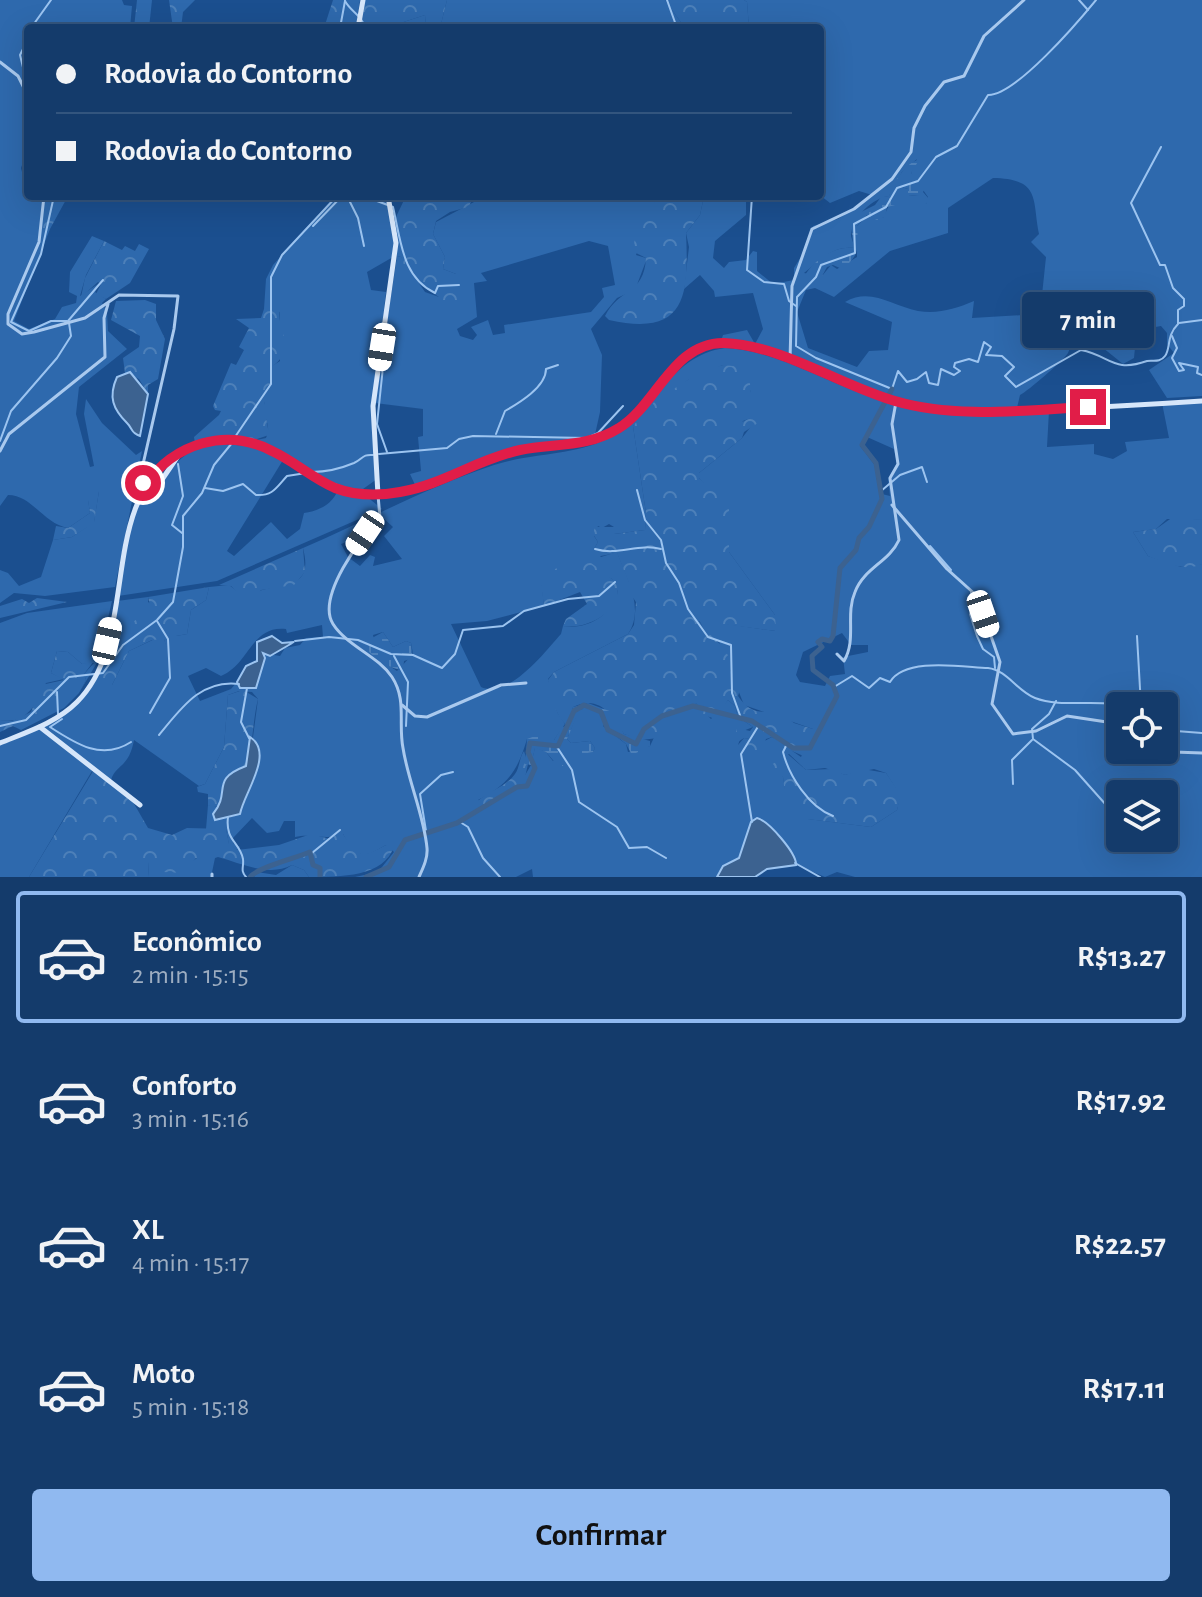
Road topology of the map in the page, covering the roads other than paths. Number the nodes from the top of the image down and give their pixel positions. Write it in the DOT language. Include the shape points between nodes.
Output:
graph roads {
  1 [pos="363,0"];
  2 [pos="1024,0"];
  3 [pos="359,24"];
  4 [pos="0,62"];
  5 [pos="24,88"];
  6 [pos="44,200"];
  7 [pos="389,200"];
  8 [pos="108,304"];
  9 [pos="790,361"];
  10 [pos="1202,401"];
  11 [pos="896,402"];
  12 [pos="0,451"];
  13 [pos="181,452"];
  14 [pos="145,457"];
  15 [pos="155,467"];
  16 [pos="141,476"];
  17 [pos="161,481"];
  18 [pos="145,485"];
  19 [pos="155,487"];
  20 [pos="378,495"];
  21 [pos="137,503"];
  22 [pos="892,505"];
  23 [pos="837,654"];
  24 [pos="526,683"];
  25 [pos="402,705"];
  26 [pos="1106,722"];
  27 [pos="39,727"];
  28 [pos="0,743"];
  29 [pos="1178,752"];
  30 [pos="1202,753"];
  31 [pos="140,805"];
  32 [pos="419,877"];
  1 -- 3 [label="main road"];
  2 -- 9 [label="street" via="988,31 964,76 944,82 925,106 914,128 911,152 892,179 854,209 812,229 792,286"];
  4 -- 5 [label="street"];
  6 -- 8 [label="street" via="39,242 8,324 22,334 34,332 85,318"];
  7 -- 20 [label="main road" via="396,243 373,406"];
  8 -- 12 [label="street" via="105,357 9,434"];
  8 -- 14 [label="street" via="119,295 178,296"];
  9 -- 11 [label="main road"];
  9 -- 20 [label="main road" via="745,346 711,344 671,370 623,426 601,439 520,450 413,490"];
  10 -- 11 [label="main road" via="974,411"];
  11 -- 22 [label="street" via="892,424 898,464 890,478"];
  13 -- 15 [label="main road"];
  13 -- 17 [label="main road"];
  13 -- 20 [label="main road" via="210,441 238,439 275,451 337,489"];
  14 -- 15 [label="street"];
  14 -- 16 [label="street"];
  15 -- 16 [label="street"];
  15 -- 17 [label="street"];
  15 -- 18 [label="main road"];
  16 -- 18 [label="street"];
  16 -- 21 [label="main road"];
  17 -- 19 [label="street"];
  18 -- 19 [label="street"];
  18 -- 21 [label="main road"];
  19 -- 21 [label="main road"];
  20 -- 25 [label="street" via="380,518 354,549 331,593 329,609 333,625 389,674"];
  21 -- 27 [label="main road" via="94,680 76,703"];
  22 -- 23 [label="street" via="898,543 861,580 851,603 849,652 844,661"];
  22 -- 26 [label="street" via="977,596 1000,662 992,704 1013,734 1026,734 1067,716"];
  24 -- 25 [label="street" via="501,685 427,717 415,716"];
  25 -- 32 [label="street" via="402,748 427,852"];
  27 -- 28 [label="main road"];
  27 -- 31 [label="main road"];
  29 -- 30 [label="street"];
}
